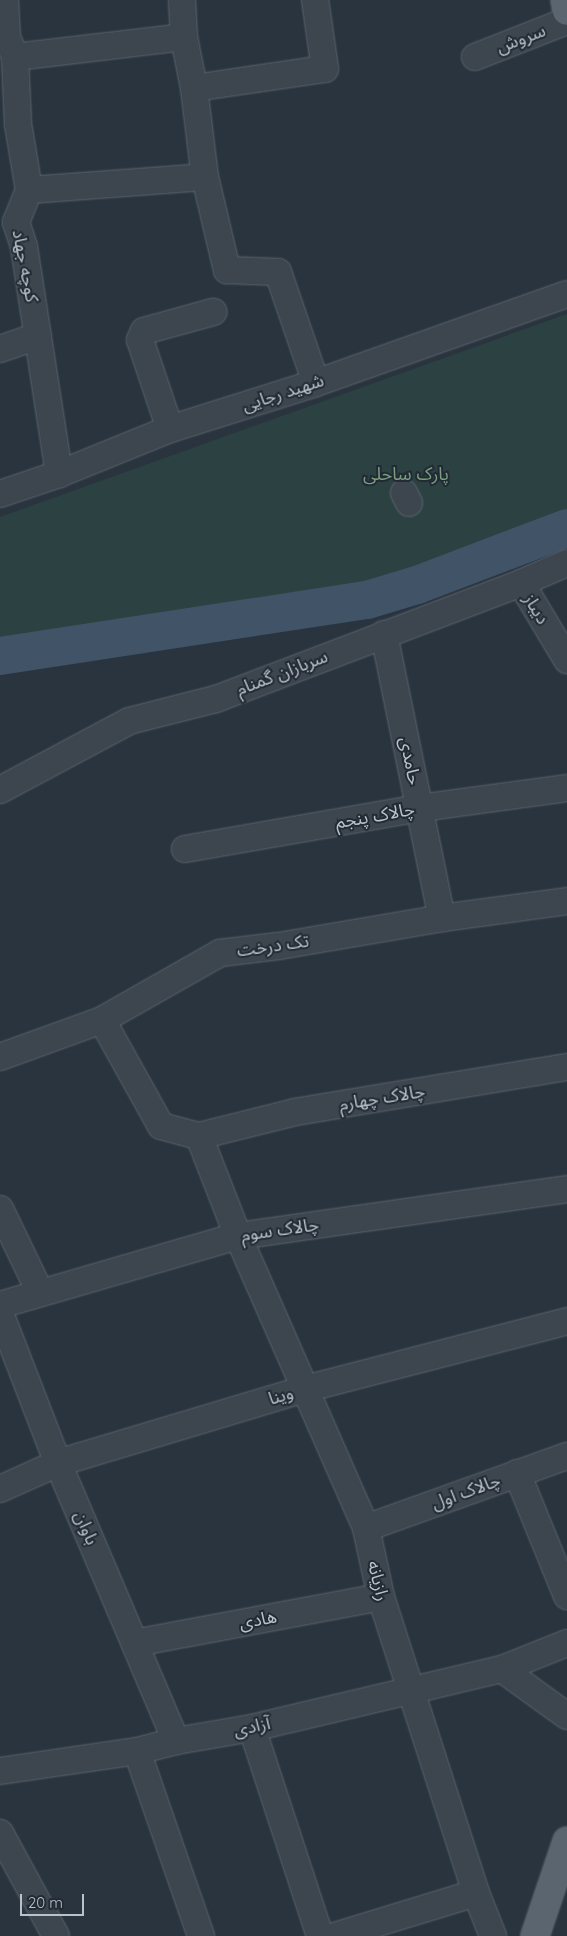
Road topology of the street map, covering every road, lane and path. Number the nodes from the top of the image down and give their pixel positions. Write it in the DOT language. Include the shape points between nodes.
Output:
graph roads {
  1 [pos="5,0"];
  2 [pos="182,0"];
  3 [pos="315,0"];
  4 [pos="565,0"];
  5 [pos="567,11"];
  6 [pos="567,21"];
  7 [pos="184,37"];
  8 [pos="7,44"];
  9 [pos="475,56"];
  10 [pos="194,88"];
  11 [pos="9,128"];
  12 [pos="206,177"];
  13 [pos="29,190"];
  14 [pos="8,225"];
  15 [pos="567,294"];
  16 [pos="213,312"];
  17 [pos="38,336"];
  18 [pos="0,349"];
  19 [pos="316,382"];
  20 [pos="170,429"];
  21 [pos="58,474"];
  22 [pos="0,494"];
  23 [pos="567,563"];
  24 [pos="521,583"];
  25 [pos="384,634"];
  26 [pos="567,660"];
  27 [pos="567,788"];
  28 [pos="0,790"];
  29 [pos="420,808"];
  30 [pos="185,850"];
  31 [pos="567,901"];
  32 [pos="442,918"];
  33 [pos="102,1020"];
  34 [pos="0,1057"];
  35 [pos="567,1068"];
  36 [pos="199,1136"];
  37 [pos="567,1190"];
  38 [pos="0,1209"];
  39 [pos="238,1236"];
  40 [pos="40,1292"];
  41 [pos="0,1305"];
  42 [pos="0,1313"];
  43 [pos="567,1320"];
  44 [pos="304,1389"];
  45 [pos="567,1456"];
  46 [pos="58,1463"];
  47 [pos="518,1474"];
  48 [pos="0,1489"];
  49 [pos="366,1528"];
  50 [pos="381,1596"];
  51 [pos="567,1596"];
  52 [pos="135,1643"];
  53 [pos="567,1644"];
  54 [pos="502,1669"];
  55 [pos="411,1691"];
  56 [pos="567,1716"];
  57 [pos="252,1728"];
  58 [pos="176,1741"];
  59 [pos="137,1751"];
  60 [pos="0,1770"];
  61 [pos="0,1833"];
  62 [pos="567,1841"];
  63 [pos="476,1893"];
  64 [pos="48,1933"];
  65 [pos="201,1936"];
  66 [pos="320,1936"];
  67 [pos="335,1936"];
  68 [pos="492,1936"];
  69 [pos="535,1936"];
  1 -- 8 [label="street"];
  2 -- 7 [label="street"];
  3 -- 10 [label="street" via="324,69"];
  4 -- 5 [label="main road"];
  6 -- 9 [label="street, سروش"];
  7 -- 8 [label="street"];
  7 -- 10 [label="street"];
  8 -- 11 [label="street"];
  10 -- 12 [label="street"];
  11 -- 13 [label="street"];
  12 -- 13 [label="street"];
  12 -- 19 [label="street" via="227,270 278,272"];
  13 -- 14 [label="street, کوچه جهاد"];
  14 -- 17 [label="street, کوچه جهاد" via="24,247"];
  15 -- 19 [label="street, شهید رجایی"];
  16 -- 20 [label="street" via="144,331 140,340"];
  17 -- 18 [label="street"];
  17 -- 21 [label="street, کوچه جهاد"];
  19 -- 20 [label="street, شهید رجایی"];
  20 -- 21 [label="street, شهید رجایی"];
  21 -- 22 [label="street, شهید رجایی"];
  23 -- 24 [label="street, سربازان گمنام"];
  24 -- 25 [label="street, سربازان گمنام"];
  24 -- 26 [label="street, دیباز"];
  25 -- 28 [label="street, سربازان گمنام" via="216,698 128,721"];
  25 -- 29 [label="street, حامدی"];
  27 -- 29 [label="street, چالاک پنجم"];
  29 -- 30 [label="street, چالاک پنجم"];
  29 -- 32 [label="street, حامدی"];
  31 -- 32 [label="street, تک درخت"];
  32 -- 33 [label="street, تک درخت" via="220,953"];
  33 -- 34 [label="street, تک درخت"];
  33 -- 36 [label="street" via="161,1126"];
  35 -- 36 [label="street, چالاک چهارم" via="296,1112"];
  36 -- 39 [label="street, رازیانه"];
  37 -- 39 [label="street, چالاک سوم"];
  38 -- 40 [label="street"];
  39 -- 40 [label="street, چالاک سوم"];
  39 -- 44 [label="street, رازیانه"];
  40 -- 41 [label="street, چالاک سوم"];
  42 -- 46 [label="street, باوان"];
  43 -- 44 [label="street, وینا"];
  44 -- 46 [label="street, وینا"];
  44 -- 49 [label="street, رازیانه"];
  45 -- 47 [label="street, چالاک اول"];
  46 -- 48 [label="street, وینا"];
  46 -- 52 [label="street, باوان"];
  47 -- 49 [label="street, چالاک اول"];
  47 -- 51 [label="street"];
  49 -- 50 [label="street, رازیانه"];
  50 -- 52 [label="street, هادی"];
  50 -- 55 [label="street, رازیانه"];
  52 -- 58 [label="street, باوان"];
  53 -- 54 [label="street, آزادی"];
  54 -- 55 [label="street, آزادی"];
  54 -- 56 [label="street"];
  55 -- 57 [label="street, آزادی"];
  55 -- 63 [label="street, رازیانه"];
  57 -- 58 [label="street, آزادی"];
  57 -- 66 [label="street"];
  58 -- 59 [label="street, آزادی"];
  59 -- 60 [label="street, آزادی"];
  59 -- 65 [label="street"];
  61 -- 64 [label="street"];
  62 -- 69 [label="main road"];
  63 -- 67 [label="street"];
  63 -- 68 [label="street, رازیانه"];
}
